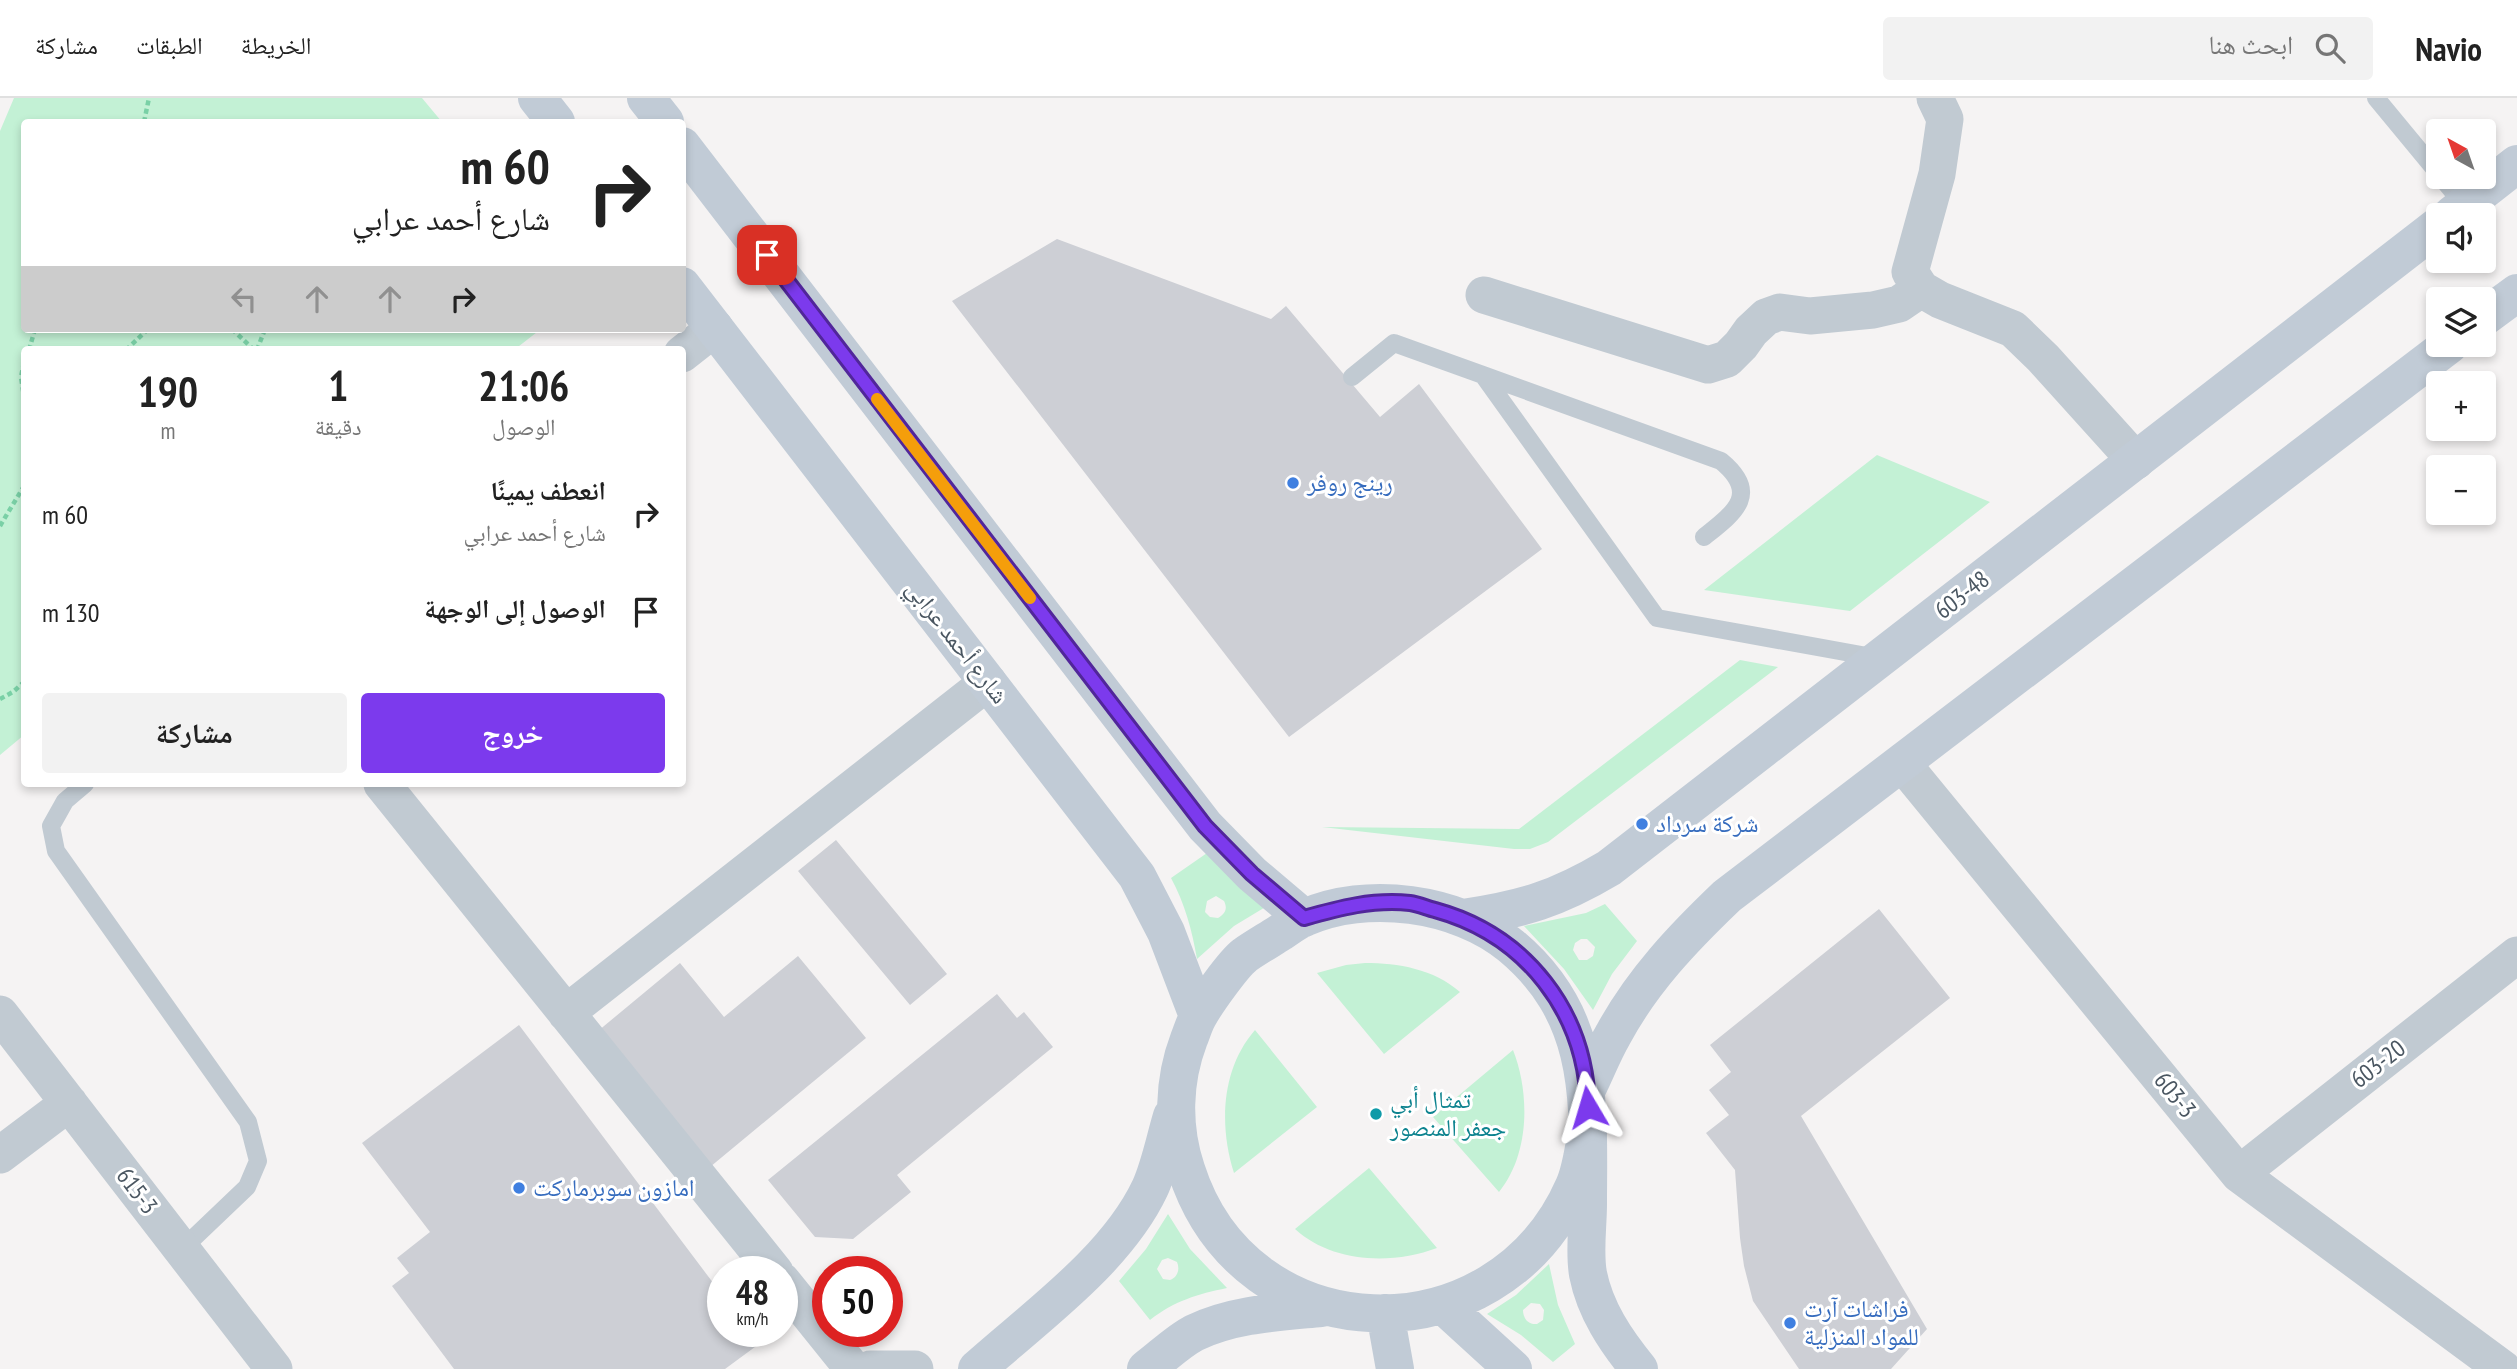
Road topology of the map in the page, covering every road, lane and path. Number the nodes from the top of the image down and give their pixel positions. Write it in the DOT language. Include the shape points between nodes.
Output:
graph roads {
  1 [pos="149,98"];
  2 [pos="537,98"];
  3 [pos="646,98"];
  4 [pos="1935,98"];
  5 [pos="2376,98"];
  6 [pos="145,119"];
  7 [pos="554,119"];
  8 [pos="663,119"];
  9 [pos="686,150"];
  10 [pos="2517,164"];
  11 [pos="2446,199"];
  12 [pos="1921,289"];
  13 [pos="686,291"];
  14 [pos="2517,293"];
  15 [pos="1484,295"];
  16 [pos="2496,308"];
  17 [pos="715,328"];
  18 [pos="144,333"];
  19 [pos="237,333"];
  20 [pos="130,346"];
  21 [pos="251,346"];
  22 [pos="686,351"];
  23 [pos="2433,357"];
  24 [pos="1483,375"];
  25 [pos="1352,377"];
  26 [pos="2136,461"];
  27 [pos="21,491"];
  28 [pos="0,526"];
  29 [pos="1704,537"];
  30 [pos="1881,658"];
  31 [pos="988,682"];
  32 [pos="21,684"];
  33 [pos="0,699"];
  34 [pos="1902,763"];
  35 [pos="81,787"];
  36 [pos="384,787"];
  37 [pos="1304,918"];
  38 [pos="1463,918"];
  39 [pos="2517,955"];
  40 [pos="566,1013"];
  41 [pos="0,1014"];
  42 [pos="1198,1016"];
  43 [pos="69,1103"];
  44 [pos="1175,1104"];
  45 [pos="1588,1107"];
  46 [pos="0,1155"];
  47 [pos="2239,1174"];
  48 [pos="182,1250"];
  49 [pos="762,1256"];
  50 [pos="798,1302"];
  51 [pos="1444,1306"];
  52 [pos="1326,1308"];
  53 [pos="1385,1314"];
  54 [pos="261,1364"];
  55 [pos="853,1369"];
  56 [pos="870,1369"];
  57 [pos="915,1369"];
  58 [pos="976,1369"];
  59 [pos="1146,1369"];
  60 [pos="1395,1369"];
  61 [pos="1513,1369"];
  62 [pos="1639,1369"];
  63 [pos="2503,1369"];
  1 -- 6 [label="path"];
  2 -- 7 [label="main road"];
  3 -- 8 [label="main road"];
  4 -- 12 [label="street" via="1945,119 1937,174 1910,272"];
  5 -- 11 [label="lane"];
  9 -- 37 [label="main road" via="1205,826"];
  10 -- 11 [label="main road, 603-48"];
  11 -- 26 [label="main road, 603-48"];
  12 -- 15 [label="street" via="1899,304 1873,310 1810,316 1780,312 1766,317 1727,359 1708,365"];
  12 -- 26 [label="street" via="2013,328"];
  13 -- 17 [label="main road, شارع أحمد عرابي"];
  14 -- 16 [label="main road"];
  17 -- 22 [label="street"];
  17 -- 31 [label="main road, شارع أحمد عرابي"];
  18 -- 20 [label="path"];
  19 -- 21 [label="path"];
  23 -- 34 [label="main road"];
  24 -- 25 [label="lane" via="1394,343"];
  24 -- 29 [label="lane" via="1721,461 1737,474 1741,488 1738,505"];
  24 -- 30 [label="lane" via="1657,618"];
  26 -- 30 [label="main road, 603-48"];
  27 -- 28 [label="path"];
  30 -- 38 [label="main road, 603-48" via="1609,868 1539,903"];
  31 -- 40 [label="street"];
  31 -- 42 [label="main road, شارع أحمد عرابي" via="1137,876 1166,932"];
  32 -- 33 [label="path"];
  34 -- 45 [label="main road" via="1727,896 1683,938 1645,984 1613,1035"];
  34 -- 47 [label="street, 603-3"];
  35 -- 48 [label="lane" via="65,801 51,826 56,851 248,1122 258,1161 247,1187"];
  36 -- 40 [label="street"];
  37 -- 38 [label="main road" via="1356,903 1410,903"];
  37 -- 42 [label="main road" via="1241,958"];
  38 -- 45 [label="main road" via="1509,944 1547,982 1573,1028"];
  39 -- 47 [label="street, 603-20"];
  40 -- 49 [label="street"];
  41 -- 43 [label="street, 615-3"];
  42 -- 44 [label="main road" via="1182,1059"];
  43 -- 46 [label="street"];
  43 -- 48 [label="street, 615-3"];
  44 -- 52 [label="main road" via="1179,1149 1193,1193 1216,1233 1247,1266 1285,1292"];
  44 -- 58 [label="main road" via="1151,1187 1128,1225 1100,1259"];
  45 -- 51 [label="main road" via="1574,1184 1544,1237 1499,1279"];
  45 -- 62 [label="main road" via="1587,1272 1601,1313"];
  47 -- 63 [label="street, 603-3"];
  48 -- 54 [label="street, 615-3"];
  50 -- 55 [label="street"];
  51 -- 53 [label="main road"];
  51 -- 61 [label="main road"];
  52 -- 53 [label="main road"];
  52 -- 59 [label="main road" via="1228,1321 1193,1334"];
  53 -- 60 [label="main road"];
  56 -- 57 [label="street"];
}
